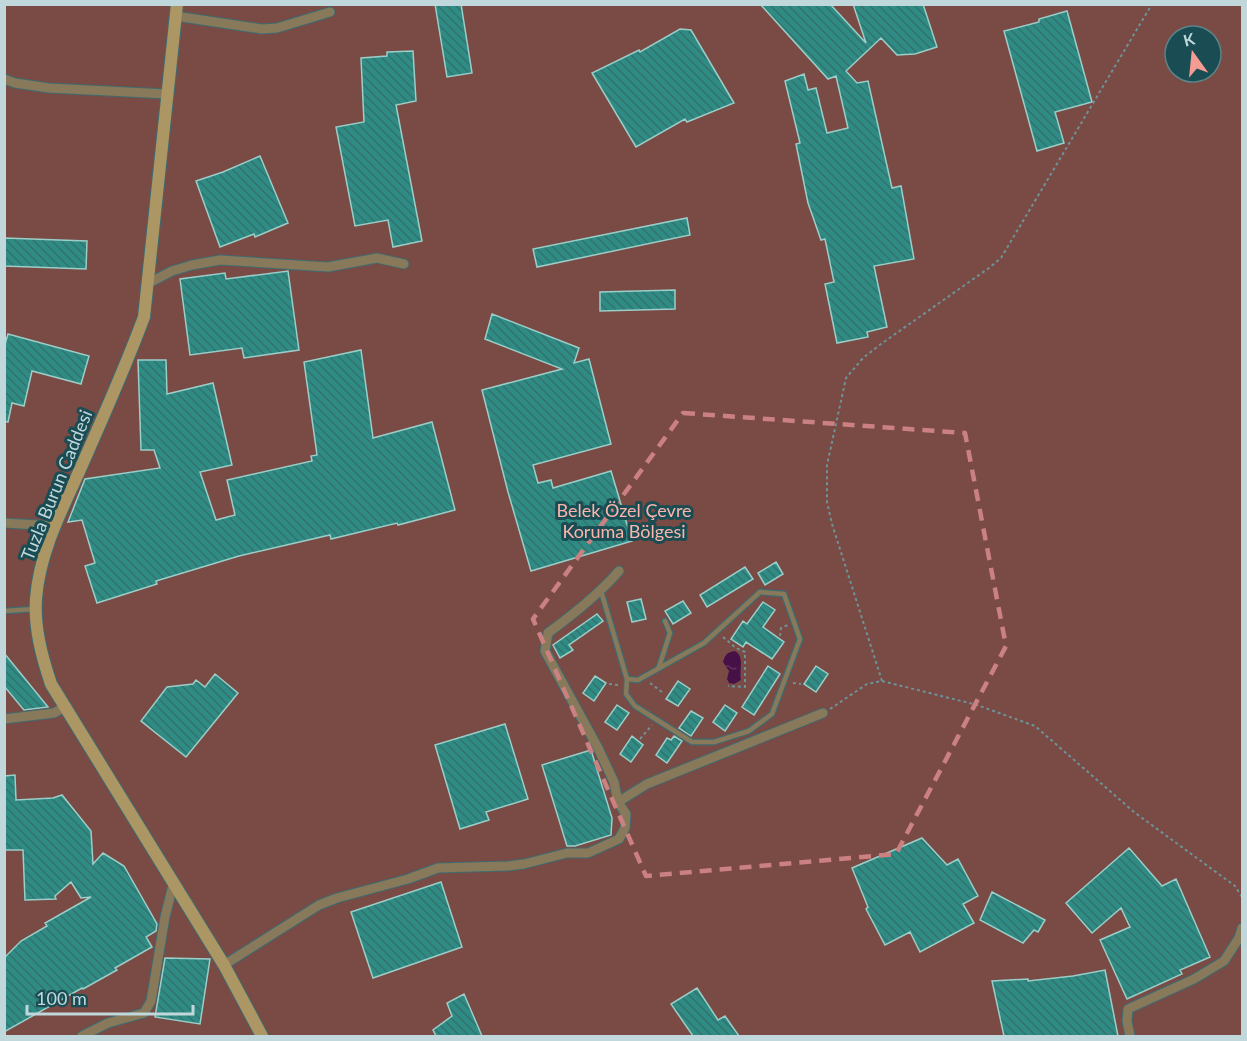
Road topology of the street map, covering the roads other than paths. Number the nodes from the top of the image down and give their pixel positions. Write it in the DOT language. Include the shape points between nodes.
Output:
graph roads {
  1 [pos="176,10"];
  2 [pos="330,12"];
  3 [pos="4,79"];
  4 [pos="167,94"];
  5 [pos="404,264"];
  6 [pos="147,284"];
  7 [pos="4,523"];
  8 [pos="55,526"];
  9 [pos="619,571"];
  10 [pos="601,591"];
  11 [pos="36,608"];
  12 [pos="4,610"];
  13 [pos="665,621"];
  14 [pos="659,668"];
  15 [pos="627,679"];
  16 [pos="65,707"];
  17 [pos="824,713"];
  18 [pos="4,719"];
  19 [pos="618,802"];
  20 [pos="174,881"];
  21 [pos="1242,928"];
  22 [pos="224,964"];
  23 [pos="82,1036"];
  24 [pos="262,1036"];
  25 [pos="1130,1036"];
  1 -- 2 [label="street" via="262,29"];
  1 -- 4 [label="main road, Tuzla Burun Caddesi"];
  3 -- 4 [label="street" via="49,88"];
  4 -- 6 [label="main road, Tuzla Burun Caddesi"];
  5 -- 6 [label="street" via="377,258 328,267 220,260 172,271"];
  6 -- 8 [label="main road, Tuzla Burun Caddesi" via="144,317 129,358"];
  7 -- 8 [label="street"];
  8 -- 11 [label="main road, Tuzla Burun Caddesi" via="39,575"];
  9 -- 10 [label="street"];
  10 -- 15 [label="lane"];
  10 -- 19 [label="street" via="548,633 545,651 598,748 614,782"];
  11 -- 12 [label="lane"];
  11 -- 16 [label="main road, Tuzla Burun Caddesi" via="43,660"];
  13 -- 14 [label="lane" via="670,633"];
  14 -- 15 [label="lane" via="638,680"];
  14 -- 15 [label="lane" via="704,643 760,592 784,594 800,639 772,714 749,731 714,742 692,742 635,706 626,693"];
  16 -- 18 [label="street" via="54,713"];
  16 -- 20 [label="main road, Tuzla Burun Caddesi"];
  17 -- 19 [label="street" via="647,784"];
  19 -- 22 [label="street" via="626,814 625,828 611,844 588,853 567,853 508,866 438,868 337,898 319,904"];
  20 -- 22 [label="main road, Tuzla Burun Caddesi"];
  20 -- 23 [label="street" via="151,1001 144,1013 108,1023"];
  21 -- 25 [label="street" via="1224,961 1194,980 1128,1009"];
  22 -- 24 [label="main road, Tuzla Burun Caddesi"];
}
